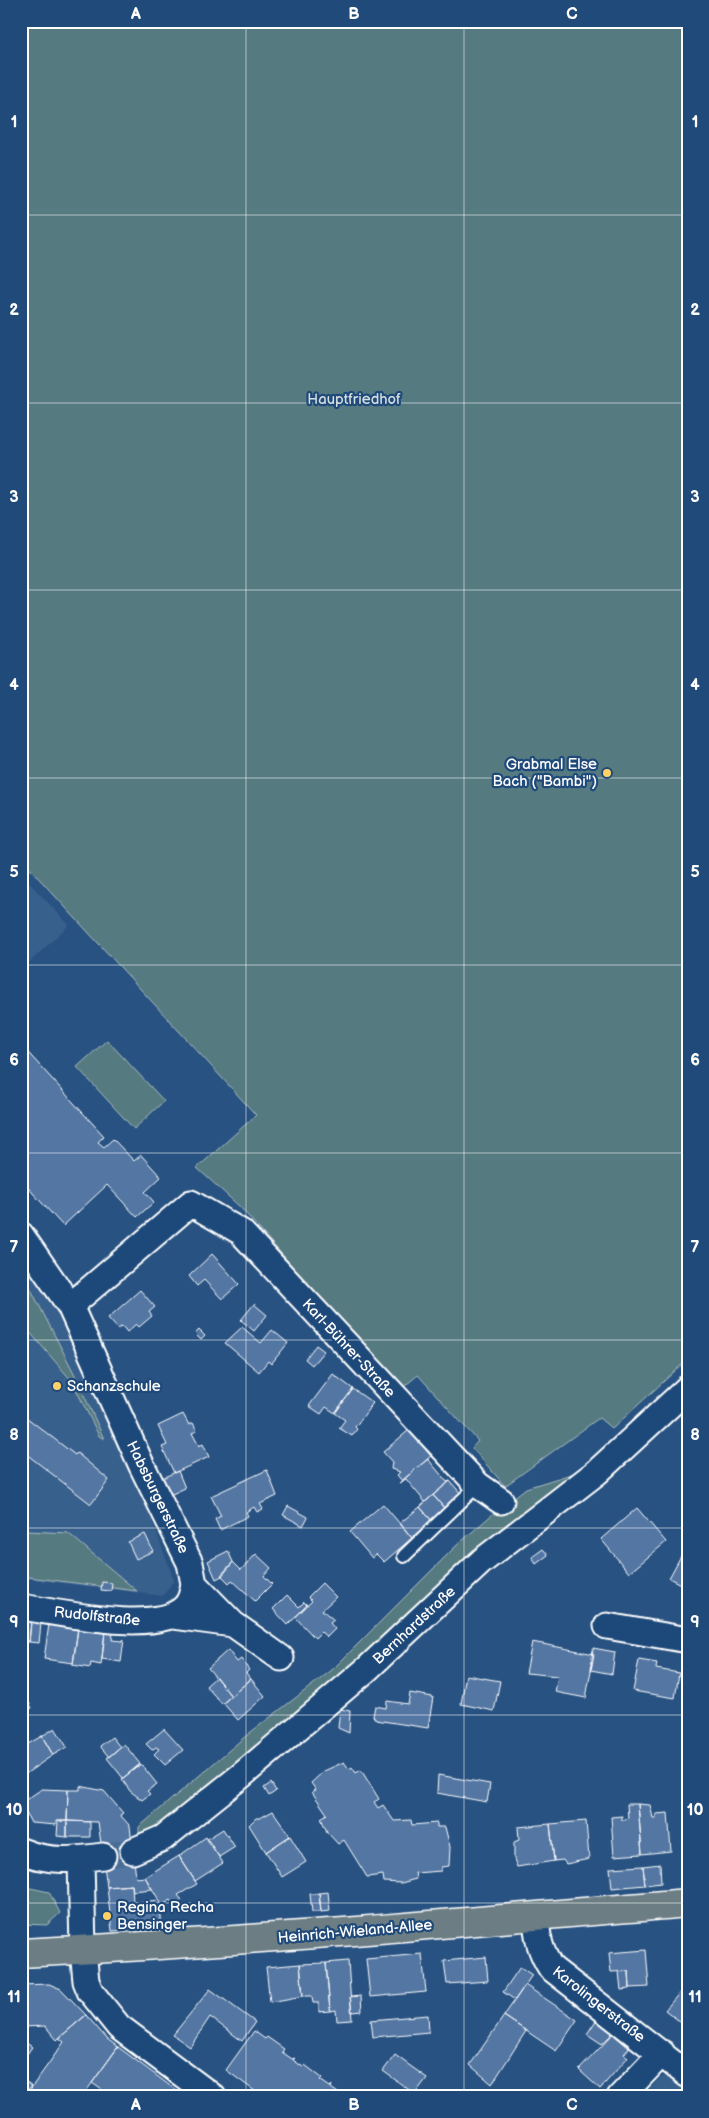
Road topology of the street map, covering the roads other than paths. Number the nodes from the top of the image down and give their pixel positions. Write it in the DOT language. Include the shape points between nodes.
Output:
graph roads {
  1 [pos="21,1235"];
  2 [pos="70,1306"];
  3 [pos="688,1388"];
  4 [pos="478,1485"];
  5 [pos="501,1501"];
  6 [pos="404,1556"];
  7 [pos="194,1584"];
  8 [pos="21,1607"];
  9 [pos="173,1616"];
  10 [pos="233,1624"];
  11 [pos="607,1626"];
  12 [pos="688,1640"];
  13 [pos="281,1658"];
  14 [pos="21,1851"];
  15 [pos="133,1851"];
  16 [pos="688,1904"];
  17 [pos="536,1916"];
  18 [pos="84,1950"];
  19 [pos="21,1953"];
  20 [pos="662,2053"];
  21 [pos="688,2075"];
  22 [pos="213,2097"];
  23 [pos="620,2097"];
  1 -- 2 [label="street, Habsburgerstraße"];
  2 -- 4 [label="street, Karl-Bührer-Straße" via="190,1203 241,1232"];
  2 -- 7 [label="street, Habsburgerstraße" via="190,1564"];
  3 -- 15 [label="street, Bernhardstraße" via="597,1472 482,1560 368,1669 272,1750 163,1838"];
  4 -- 5 [label="street, Karl-Bührer-Straße"];
  4 -- 6 [label="lane"];
  7 -- 9 [label="street" via="191,1599"];
  7 -- 10 [label="street"];
  8 -- 9 [label="street, Rudolfstraße" via="127,1622"];
  9 -- 10 [label="street, Rudolfstraße"];
  10 -- 13 [label="street"];
  11 -- 12 [label="street"];
  14 -- 18 [label="street" via="43,1859 92,1857"];
  16 -- 17 [label="main road, Heinrich-Wieland-Allee"];
  17 -- 18 [label="main road, Heinrich-Wieland-Allee"];
  17 -- 20 [label="street, Karolingerstraße" via="538,1941 551,1968"];
  18 -- 19 [label="main road, Heinrich-Wieland-Allee"];
  18 -- 22 [label="street" via="86,1981 108,2015"];
  20 -- 21 [label="street, Karolingerstraße"];
  20 -- 23 [label="street"];
}
